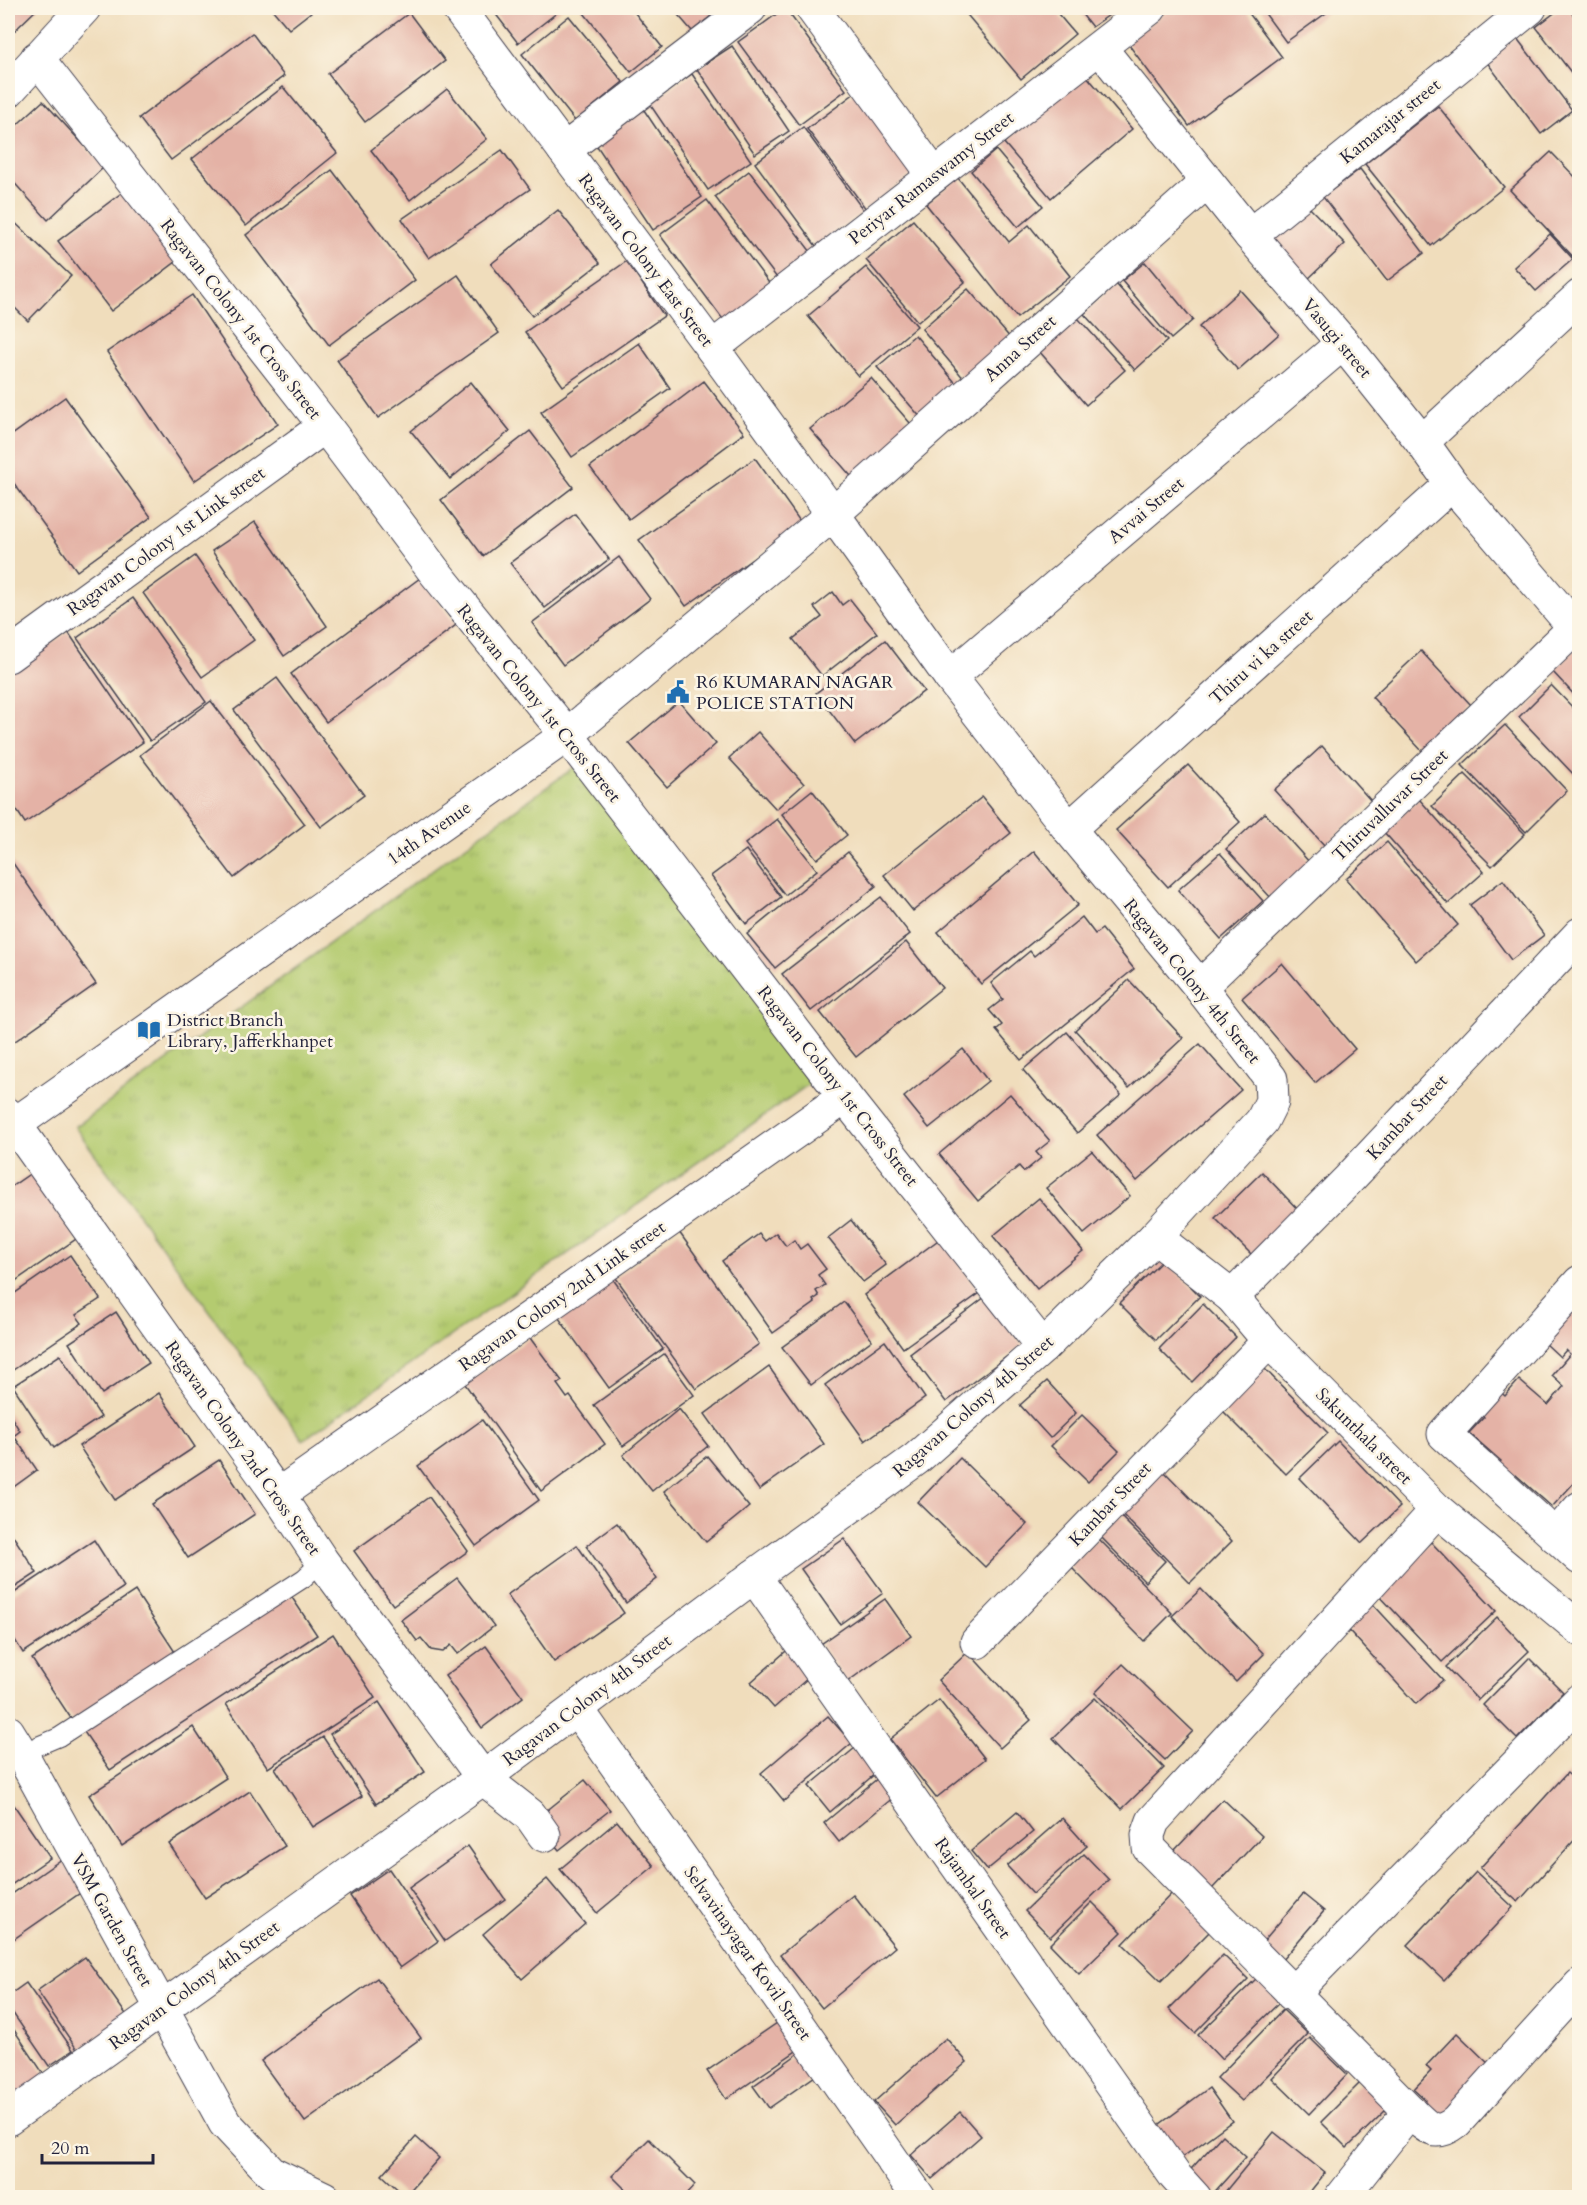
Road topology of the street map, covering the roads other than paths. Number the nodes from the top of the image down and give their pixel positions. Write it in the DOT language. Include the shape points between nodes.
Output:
graph roads {
  1 [pos="84,8"];
  2 [pos="459,8"];
  3 [pos="750,8"];
  4 [pos="812,8"];
  5 [pos="1150,8"];
  6 [pos="1530,8"];
  7 [pos="1100,48"];
  8 [pos="37,58"];
  9 [pos="8,91"];
  10 [pos="564,150"];
  11 [pos="934,176"];
  12 [pos="1208,183"];
  13 [pos="1250,235"];
  14 [pos="1580,296"];
  15 [pos="1343,343"];
  16 [pos="712,348"];
  17 [pos="325,426"];
  18 [pos="1422,442"];
  19 [pos="1452,484"];
  20 [pos="833,514"];
  21 [pos="1577,626"];
  22 [pos="8,656"];
  23 [pos="950,677"];
  24 [pos="567,735"];
  25 [pos="1069,829"];
  26 [pos="1580,934"];
  27 [pos="1200,987"];
  28 [pos="846,1097"];
  29 [pos="10,1123"];
  30 [pos="1155,1237"];
  31 [pos="1580,1282"];
  32 [pos="1232,1297"];
  33 [pos="1269,1341"];
  34 [pos="1043,1347"];
  35 [pos="278,1495"];
  36 [pos="1580,1508"];
  37 [pos="1437,1510"];
  38 [pos="1555,1536"];
  39 [pos="1580,1558"];
  40 [pos="322,1561"];
  41 [pos="753,1576"];
  42 [pos="1580,1629"];
  43 [pos="977,1642"];
  44 [pos="1580,1700"];
  45 [pos="577,1709"];
  46 [pos="14,1742"];
  47 [pos="483,1778"];
  48 [pos="544,1835"];
  49 [pos="1580,1985"];
  50 [pos="1292,1994"];
  51 [pos="160,2009"];
  52 [pos="1410,2111"];
  53 [pos="8,2119"];
  54 [pos="324,2198"];
  55 [pos="919,2198"];
  56 [pos="1195,2198"];
  57 [pos="1341,2198"];
  1 -- 8 [label="street"];
  2 -- 10 [label="street, Ragavan Colony East Street"];
  3 -- 10 [label="street"];
  4 -- 11 [label="street"];
  5 -- 7 [label="street, Periyar Ramaswamy Street"];
  6 -- 13 [label="street, Kamarajar street"];
  7 -- 11 [label="street, Periyar Ramaswamy Street"];
  7 -- 12 [label="street, Vasugi street"];
  8 -- 9 [label="street"];
  8 -- 17 [label="street, Ragavan Colony 1st Cross Street"];
  10 -- 16 [label="street, Ragavan Colony East Street"];
  11 -- 16 [label="street, Periyar Ramaswamy Street"];
  12 -- 13 [label="street, Vasugi street"];
  12 -- 20 [label="street, Anna Street"];
  13 -- 15 [label="street, Vasugi street"];
  14 -- 18 [label="street"];
  15 -- 18 [label="street, Vasugi street"];
  15 -- 23 [label="street, Avvai Street"];
  16 -- 20 [label="street, Ragavan Colony East Street"];
  17 -- 22 [label="street, Ragavan Colony 1st Link street"];
  17 -- 24 [label="street, Ragavan Colony 1st Cross Street" via="434,571"];
  18 -- 19 [label="street, Vasugi street"];
  19 -- 21 [label="street, Vasugi street"];
  19 -- 25 [label="street, Thiru vi ka street"];
  20 -- 23 [label="street, Ragavan Colony 4th Street"];
  20 -- 24 [label="street, 14th Avenue"];
  21 -- 27 [label="street, Thiruvalluvar Street"];
  23 -- 25 [label="street, Ragavan Colony 4th Street"];
  24 -- 28 [label="street, Ragavan Colony 1st Cross Street"];
  24 -- 29 [label="street, 14th Avenue"];
  25 -- 27 [label="street, Ragavan Colony 4th Street"];
  26 -- 32 [label="street, Kambar Street"];
  27 -- 30 [label="street, Ragavan Colony 4th Street" via="1271,1079 1272,1101 1262,1121"];
  28 -- 34 [label="street, Ragavan Colony 1st Cross Street"];
  28 -- 35 [label="street, Ragavan Colony 2nd Link street"];
  29 -- 35 [label="street, Ragavan Colony 2nd Cross Street"];
  30 -- 32 [label="street, Sakunthala street"];
  30 -- 34 [label="street, Ragavan Colony 4th Street"];
  31 -- 38 [label="street" via="1444,1434"];
  32 -- 33 [label="street, Sakunthala street"];
  33 -- 37 [label="street, Sakunthala street"];
  33 -- 43 [label="street, Kambar Street"];
  34 -- 41 [label="street, Ragavan Colony 4th Street" via="916,1459"];
  35 -- 40 [label="street, Ragavan Colony 2nd Cross Street"];
  36 -- 38 [label="street"];
  37 -- 42 [label="street, Sakunthala street"];
  37 -- 50 [label="street" via="1153,1821 1148,1834 1149,1848 1160,1861"];
  38 -- 39 [label="street"];
  40 -- 46 [label="lane" via="304,1578 59,1737"];
  40 -- 47 [label="street, Ragavan Colony 2nd Cross Street"];
  41 -- 45 [label="street, Ragavan Colony 4th Street"];
  41 -- 56 [label="street, Rajambal Street"];
  44 -- 50 [label="street"];
  45 -- 47 [label="street, Ragavan Colony 4th Street"];
  45 -- 55 [label="street, Selvavinayagar Kovil Street"];
  46 -- 51 [label="street, VSM Garden Street"];
  47 -- 48 [label="street, Ragavan Colony 2nd Cross Street" via="530,1815"];
  47 -- 51 [label="street, Ragavan Colony 4th Street"];
  49 -- 52 [label="street" via="1447,2129 1433,2130"];
  50 -- 52 [label="street"];
  51 -- 53 [label="street, Ragavan Colony 4th Street"];
  51 -- 54 [label="street, VSM Garden Street" via="225,2123 272,2173"];
  52 -- 57 [label="street"];
}
